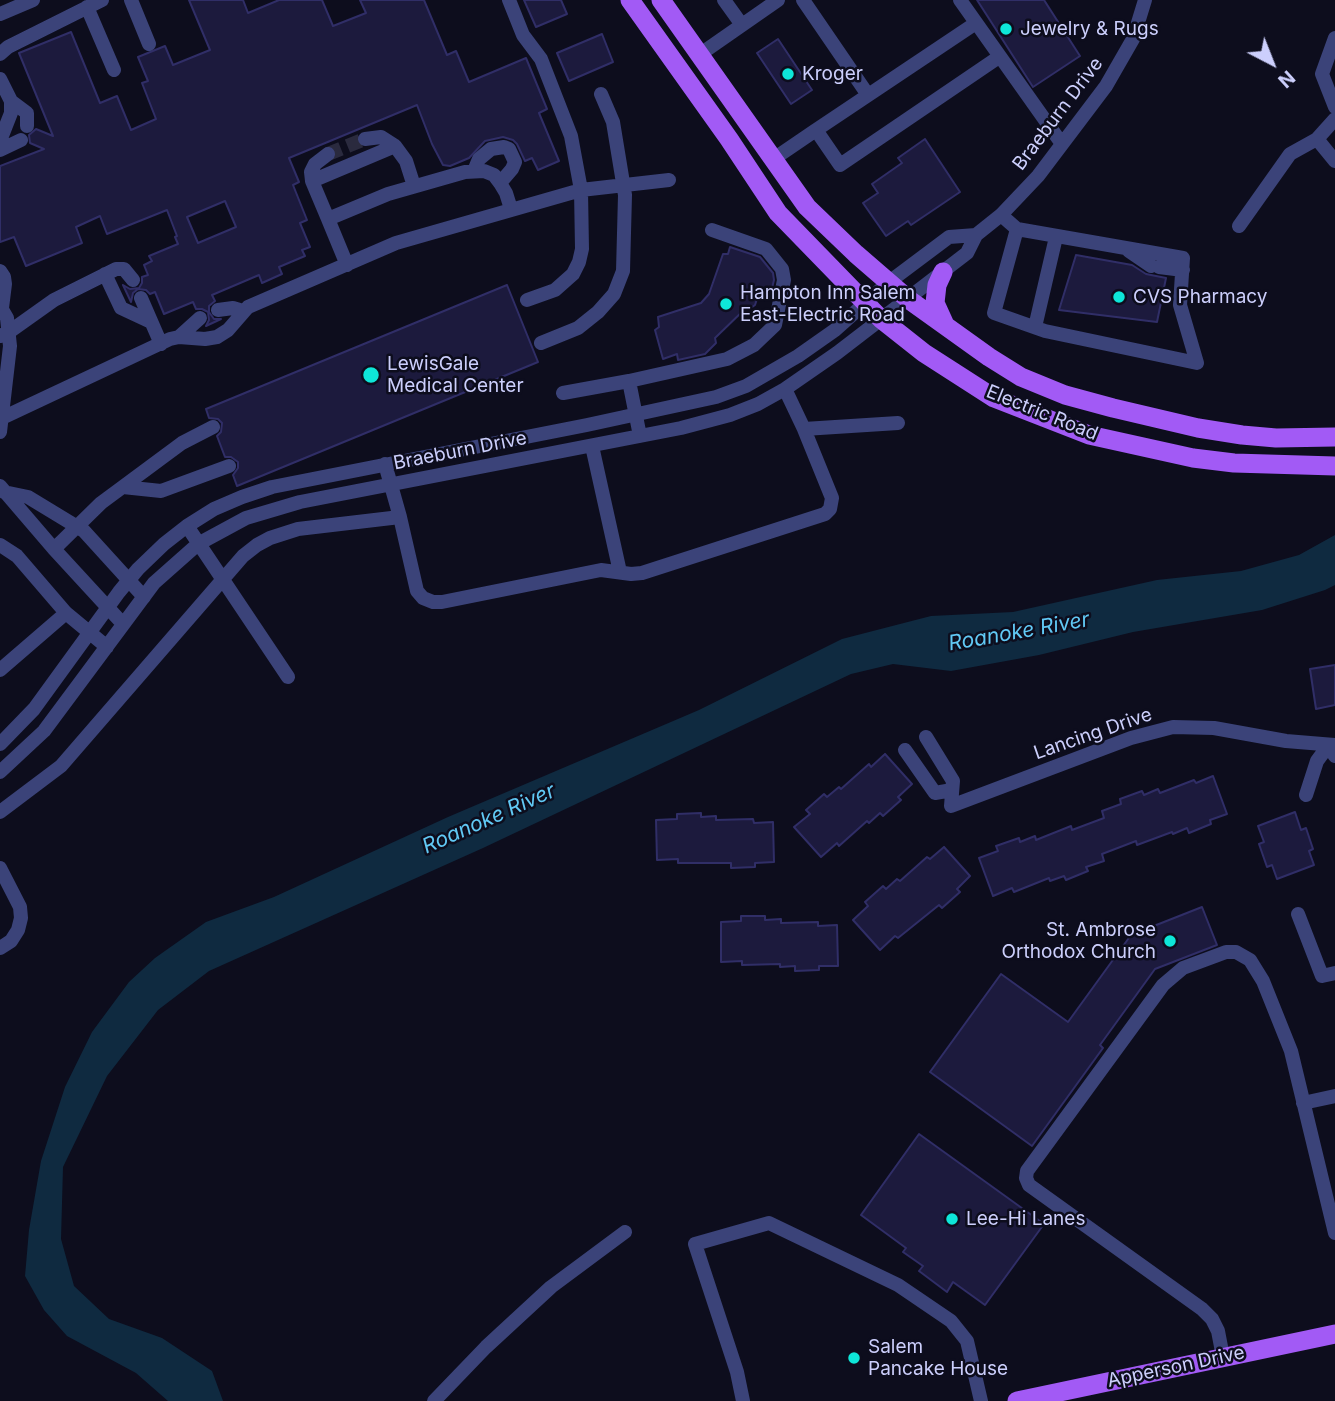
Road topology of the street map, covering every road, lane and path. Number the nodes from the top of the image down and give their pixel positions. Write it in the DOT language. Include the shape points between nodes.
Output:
graph roads {
  1 [pos="33,0"];
  2 [pos="102,0"];
  3 [pos="131,0"];
  4 [pos="509,0"];
  5 [pos="630,0"];
  6 [pos="661,0"];
  7 [pos="724,0"];
  8 [pos="778,0"];
  9 [pos="803,0"];
  10 [pos="960,0"];
  11 [pos="1145,0"];
  12 [pos="87,7"];
  13 [pos="0,13"];
  14 [pos="976,23"];
  15 [pos="742,25"];
  16 [pos="1335,38"];
  17 [pos="149,44"];
  18 [pos="0,54"];
  19 [pos="699,55"];
  20 [pos="999,57"];
  21 [pos="114,69"];
  22 [pos="0,79"];
  23 [pos="601,94"];
  24 [pos="868,95"];
  25 [pos="12,101"];
  26 [pos="1335,107"];
  27 [pos="1335,119"];
  28 [pos="816,130"];
  29 [pos="365,139"];
  30 [pos="1317,139"];
  31 [pos="0,141"];
  32 [pos="1062,144"];
  33 [pos="395,146"];
  34 [pos="0,150"];
  35 [pos="328,154"];
  36 [pos="772,160"];
  37 [pos="1335,161"];
  38 [pos="474,172"];
  39 [pos="669,180"];
  40 [pos="312,181"];
  41 [pos="500,183"];
  42 [pos="624,185"];
  43 [pos="414,186"];
  44 [pos="581,190"];
  45 [pos="511,209"];
  46 [pos="1002,215"];
  47 [pos="328,219"];
  48 [pos="1239,226"];
  49 [pos="1017,229"];
  50 [pos="712,230"];
  51 [pos="976,235"];
  52 [pos="1056,237"];
  53 [pos="1125,249"];
  54 [pos="347,265"];
  55 [pos="1183,270"];
  56 [pos="0,271"];
  57 [pos="943,272"];
  58 [pos="105,274"];
  59 [pos="133,281"];
  60 [pos="889,282"];
  61 [pos="141,298"];
  62 [pos="908,299"];
  63 [pos="527,300"];
  64 [pos="864,303"];
  65 [pos="1,307"];
  66 [pos="218,310"];
  67 [pos="243,311"];
  68 [pos="200,318"];
  69 [pos="881,319"];
  70 [pos="151,322"];
  71 [pos="946,326"];
  72 [pos="1035,327"];
  73 [pos="5,334"];
  74 [pos="179,337"];
  75 [pos="541,343"];
  76 [pos="161,344"];
  77 [pos="629,381"];
  78 [pos="785,389"];
  79 [pos="563,393"];
  80 [pos="716,397"];
  81 [pos="636,415"];
  82 [pos="723,417"];
  83 [pos="898,423"];
  84 [pos="1,425"];
  85 [pos="213,427"];
  86 [pos="804,429"];
  87 [pos="545,433"];
  88 [pos="640,436"];
  89 [pos="1335,437"];
  90 [pos="592,446"];
  91 [pos="547,453"];
  92 [pos="385,464"];
  93 [pos="229,466"];
  94 [pos="1335,466"];
  95 [pos="391,485"];
  96 [pos="123,487"];
  97 [pos="2,489"];
  98 [pos="400,517"];
  99 [pos="187,526"];
  100 [pos="76,527"];
  101 [pos="198,544"];
  102 [pos="0,545"];
  103 [pos="54,549"];
  104 [pos="620,572"];
  105 [pos="129,580"];
  106 [pos="222,581"];
  107 [pos="144,597"];
  108 [pos="107,607"];
  109 [pos="66,613"];
  110 [pos="123,624"];
  111 [pos="89,632"];
  112 [pos="107,647"];
  113 [pos="0,670"];
  114 [pos="288,677"];
  115 [pos="926,737"];
  116 [pos="0,744"];
  117 [pos="1333,749"];
  118 [pos="905,750"];
  119 [pos="0,772"];
  120 [pos="952,790"];
  121 [pos="1306,795"];
  122 [pos="2,807"];
  123 [pos="0,868"];
  124 [pos="1298,914"];
  125 [pos="0,948"];
  126 [pos="1335,973"];
  127 [pos="1335,1096"];
  128 [pos="1303,1103"];
  129 [pos="625,1232"];
  130 [pos="1335,1233"];
  131 [pos="1335,1334"];
  132 [pos="1223,1357"];
  133 [pos="1059,1397"];
  134 [pos="434,1401"];
  135 [pos="743,1401"];
  136 [pos="981,1401"];
  137 [pos="1017,1401"];
  1 -- 13 [label="street"];
  2 -- 12 [label="street"];
  3 -- 17 [label="street"];
  4 -- 44 [label="street" via="523,35 541,60 571,136"];
  5 -- 64 [label="main road, Electric Road" via="778,213"];
  6 -- 19 [label="main road, Electric Road"];
  7 -- 15 [label="street"];
  8 -- 15 [label="street"];
  9 -- 24 [label="street"];
  10 -- 14 [label="street"];
  11 -- 32 [label="street, Braeburn Drive" via="1133,39 1118,66"];
  12 -- 18 [label="street"];
  12 -- 21 [label="street"];
  14 -- 20 [label="street"];
  14 -- 24 [label="street"];
  15 -- 19 [label="street"];
  16 -- 26 [label="street" via="1322,74"];
  19 -- 36 [label="main road, Electric Road"];
  20 -- 28 [label="street" via="840,165"];
  20 -- 32 [label="street"];
  22 -- 25 [label="street"];
  23 -- 42 [label="street" via="613,122"];
  24 -- 28 [label="street"];
  25 -- 31 [label="street"];
  25 -- 34 [label="street" via="27,113 24,132"];
  27 -- 30 [label="street"];
  28 -- 36 [label="street"];
  29 -- 33 [label="street" via="381,137"];
  30 -- 37 [label="street"];
  30 -- 48 [label="street" via="1290,155"];
  32 -- 46 [label="street, Braeburn Drive"];
  33 -- 40 [label="street"];
  33 -- 43 [label="street" via="406,161"];
  35 -- 40 [label="street" via="315,164"];
  36 -- 60 [label="main road, Electric Road" via="807,207"];
  38 -- 41 [label="street" via="494,175"];
  38 -- 41 [label="street" via="479,159 491,149 509,149 515,162"];
  38 -- 43 [label="street"];
  39 -- 42 [label="street"];
  40 -- 47 [label="street"];
  41 -- 45 [label="street"];
  42 -- 44 [label="street"];
  42 -- 75 [label="street" via="623,271 614,293 578,328"];
  43 -- 47 [label="street"];
  44 -- 45 [label="street"];
  44 -- 63 [label="street" via="579,262 555,290"];
  45 -- 54 [label="street" via="396,243"];
  46 -- 49 [label="street"];
  46 -- 51 [label="street, Braeburn Drive"];
  47 -- 54 [label="street"];
  49 -- 52 [label="street"];
  49 -- 72 [label="street" via="995,313"];
  50 -- 77 [label="street" via="766,249 782,269 775,325 754,345 727,359"];
  51 -- 57 [label="street, Braeburn Drive" via="967,253"];
  51 -- 60 [label="street, Braeburn Drive" via="949,237"];
  52 -- 53 [label="street"];
  52 -- 72 [label="street"];
  53 -- 55 [label="street" via="1155,267"];
  53 -- 55 [label="street" via="1183,258"];
  54 -- 67 [label="street"];
  55 -- 72 [label="street" via="1180,306 1197,363"];
  56 -- 65 [label="street" via="5,284"];
  57 -- 62 [label="street, Braeburn Drive"];
  57 -- 71 [label="main road" via="935,303"];
  58 -- 59 [label="street" via="124,269"];
  58 -- 70 [label="street" via="121,309"];
  58 -- 73 [label="street" via="54,300"];
  60 -- 62 [label="main road, Electric Road"];
  60 -- 64 [label="street, Braeburn Drive"];
  61 -- 70 [label="street"];
  62 -- 69 [label="street, Braeburn Drive"];
  62 -- 71 [label="main road, Electric Road"];
  64 -- 69 [label="main road, Electric Road"];
  64 -- 80 [label="street, Braeburn Drive" via="835,330 775,371"];
  65 -- 73 [label="street"];
  66 -- 67 [label="street"];
  67 -- 74 [label="street" via="228,331 217,337"];
  68 -- 74 [label="street"];
  69 -- 78 [label="street, Braeburn Drive"];
  69 -- 94 [label="main road, Electric Road" via="994,398 1089,435 1193,458"];
  70 -- 76 [label="street"];
  71 -- 89 [label="main road, Electric Road" via="1021,377 1065,395 1242,435"];
  73 -- 84 [label="street"];
  74 -- 76 [label="street"];
  76 -- 84 [label="street"];
  77 -- 79 [label="street"];
  77 -- 81 [label="street"];
  78 -- 82 [label="street, Braeburn Drive"];
  78 -- 86 [label="street"];
  80 -- 81 [label="street, Braeburn Drive"];
  80 -- 82 [label="street"];
  81 -- 87 [label="street, Braeburn Drive"];
  81 -- 88 [label="street"];
  82 -- 88 [label="street, Braeburn Drive"];
  83 -- 86 [label="street"];
  85 -- 96 [label="street" via="182,443"];
  86 -- 104 [label="street" via="831,498 825,514 642,573"];
  87 -- 91 [label="street"];
  87 -- 92 [label="street, Braeburn Drive"];
  88 -- 90 [label="street, Braeburn Drive"];
  90 -- 91 [label="street, Braeburn Drive"];
  90 -- 104 [label="street"];
  91 -- 95 [label="street, Braeburn Drive"];
  92 -- 95 [label="street"];
  92 -- 99 [label="street, Braeburn Drive" via="272,487 223,505"];
  93 -- 96 [label="street" via="161,492"];
  95 -- 98 [label="street"];
  95 -- 101 [label="street, Braeburn Drive" via="257,515"];
  96 -- 100 [label="street"];
  97 -- 100 [label="street" via="28,497"];
  97 -- 103 [label="street"];
  98 -- 104 [label="street" via="417,591 433,602 601,570"];
  98 -- 106 [label="street" via="287,531 257,545"];
  99 -- 101 [label="street"];
  99 -- 105 [label="street, Braeburn Drive"];
  100 -- 103 [label="street"];
  100 -- 105 [label="street"];
  101 -- 106 [label="street"];
  101 -- 107 [label="street, Braeburn Drive"];
  102 -- 109 [label="street" via="17,556"];
  103 -- 108 [label="street"];
  105 -- 107 [label="street"];
  105 -- 108 [label="street, Braeburn Drive"];
  106 -- 114 [label="street"];
  106 -- 122 [label="street" via="61,766"];
  107 -- 110 [label="street, Braeburn Drive"];
  108 -- 110 [label="street"];
  108 -- 111 [label="street, Braeburn Drive"];
  109 -- 111 [label="street"];
  109 -- 113 [label="street"];
  110 -- 112 [label="street, Braeburn Drive"];
  111 -- 112 [label="street"];
  111 -- 116 [label="street, Braeburn Drive" via="34,709"];
  112 -- 119 [label="street, Braeburn Drive" via="44,731"];
  115 -- 120 [label="street" via="953,780"];
  117 -- 120 [label="street, Lancing Drive" via="1214,728 1173,727 1131,738 951,806"];
  117 -- 121 [label="street" via="1317,761"];
  118 -- 120 [label="street" via="935,793"];
  123 -- 125 [label="street" via="20,906 21,918 18,930"];
  124 -- 126 [label="street" via="1322,976"];
  127 -- 128 [label="street"];
  128 -- 130 [label="street"];
  128 -- 132 [label="street" via="1291,1051 1263,981 1243,954 1226,952 1184,968 1163,985 1027,1171 1029,1185 1212,1319"];
  129 -- 134 [label="street" via="551,1287"];
  131 -- 132 [label="main road, Apperson Drive"];
  132 -- 133 [label="main road, Apperson Drive"];
  133 -- 137 [label="main road, Apperson Drive"];
  135 -- 136 [label="street" via="695,1244 769,1223 898,1285 951,1321 967,1341"];
}
